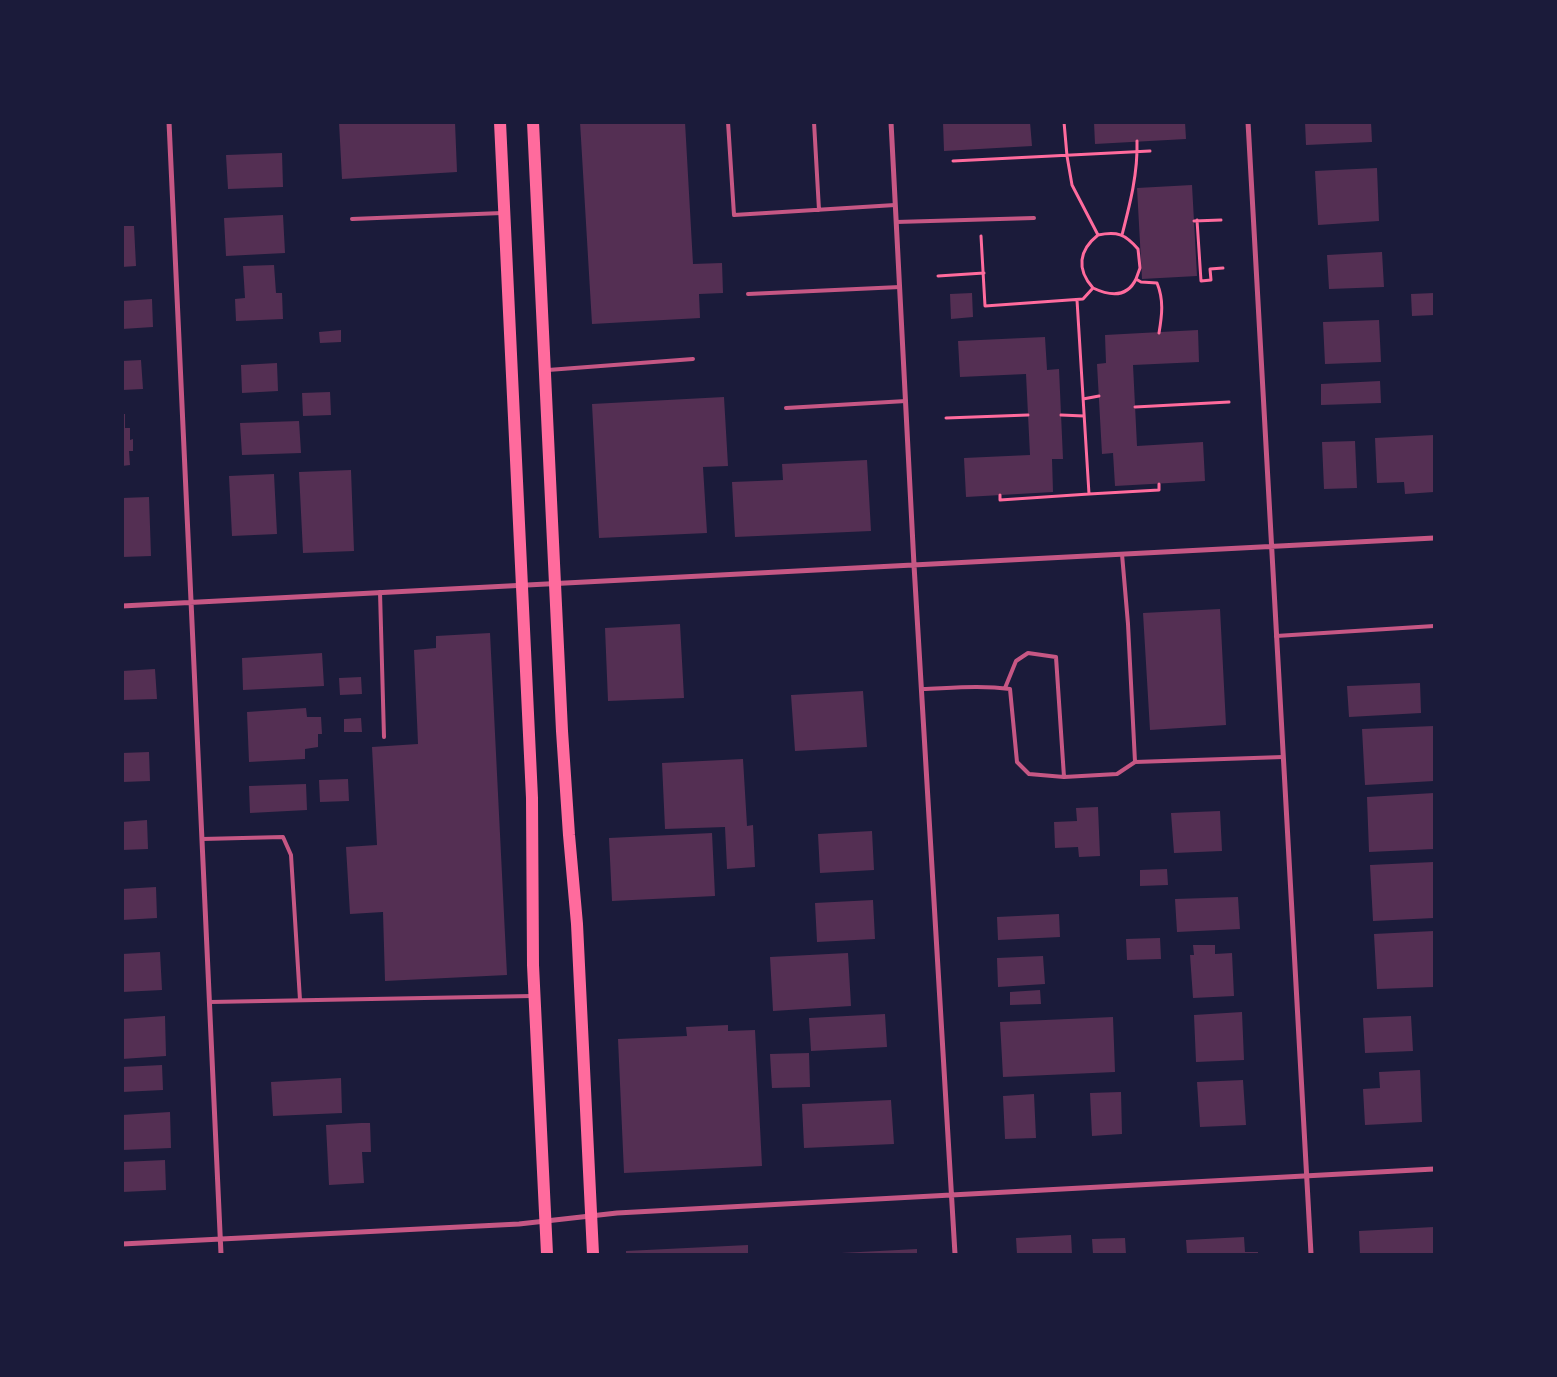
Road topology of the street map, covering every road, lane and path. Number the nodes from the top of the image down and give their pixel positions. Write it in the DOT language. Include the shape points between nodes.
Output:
graph roads {
  1 [pos="169,122"];
  2 [pos="500,122"];
  3 [pos="533,122"];
  4 [pos="728,122"];
  5 [pos="814,122"];
  6 [pos="891,122"];
  7 [pos="1064,122"];
  8 [pos="1248,122"];
  9 [pos="1136,141"];
  10 [pos="1150,151"];
  11 [pos="1137,152"];
  12 [pos="1067,156"];
  13 [pos="953,161"];
  14 [pos="895,205"];
  15 [pos="819,210"];
  16 [pos="504,213"];
  17 [pos="1034,218"];
  18 [pos="352,219"];
  19 [pos="980,220"];
  20 [pos="1221,220"];
  21 [pos="896,222"];
  22 [pos="1098,235"];
  23 [pos="1122,235"];
  24 [pos="1223,268"];
  25 [pos="984,273"];
  26 [pos="938,276"];
  27 [pos="1136,279"];
  28 [pos="900,287"];
  29 [pos="1093,288"];
  30 [pos="748,294"];
  31 [pos="1077,300"];
  32 [pos="1159,333"];
  33 [pos="693,359"];
  34 [pos="545,370"];
  35 [pos="1098,396"];
  36 [pos="1083,399"];
  37 [pos="906,402"];
  38 [pos="1229,402"];
  39 [pos="786,408"];
  40 [pos="1135,408"];
  41 [pos="1028,415"];
  42 [pos="1061,415"];
  43 [pos="1084,416"];
  44 [pos="946,418"];
  45 [pos="1159,484"];
  46 [pos="1088,494"];
  47 [pos="1000,495"];
  48 [pos="1434,538"];
  49 [pos="1272,547"];
  50 [pos="1122,554"];
  51 [pos="914,565"];
  52 [pos="555,584"];
  53 [pos="521,585"];
  54 [pos="380,592"];
  55 [pos="191,602"];
  56 [pos="122,606"];
  57 [pos="1434,626"];
  58 [pos="1276,636"];
  59 [pos="1005,688"];
  60 [pos="922,689"];
  61 [pos="384,737"];
  62 [pos="1283,757"];
  63 [pos="1135,762"];
  64 [pos="1064,777"];
  65 [pos="202,839"];
  66 [pos="534,996"];
  67 [pos="300,1000"];
  68 [pos="210,1002"];
  69 [pos="1434,1169"];
  70 [pos="1306,1176"];
  71 [pos="952,1194"];
  72 [pos="592,1216"];
  73 [pos="545,1221"];
  74 [pos="220,1239"];
  75 [pos="122,1244"];
  76 [pos="221,1254"];
  77 [pos="546,1254"];
  78 [pos="593,1254"];
  79 [pos="955,1254"];
  80 [pos="1311,1254"];
  1 -- 55 [label="street"];
  2 -- 16 [label="main road"];
  3 -- 34 [label="main road"];
  4 -- 15 [label="lane" via="734,215"];
  5 -- 15 [label="lane"];
  6 -- 14 [label="street"];
  7 -- 12 [label="path"];
  8 -- 49 [label="street"];
  9 -- 11 [label="path"];
  10 -- 11 [label="path"];
  11 -- 12 [label="path"];
  11 -- 23 [label="path" via="1133,193"];
  12 -- 13 [label="path"];
  12 -- 22 [label="path" via="1072,185"];
  14 -- 15 [label="lane"];
  14 -- 21 [label="street"];
  16 -- 18 [label="lane"];
  16 -- 53 [label="main road"];
  17 -- 19 [label="lane"];
  19 -- 21 [label="lane"];
  19 -- 25 [label="path"];
  20 -- 24 [label="path" via="1195,221 1201,281 1211,280 1210,269"];
  21 -- 28 [label="street"];
  22 -- 23 [label="path" via="1110,232"];
  22 -- 29 [label="path" via="1082,253 1084,275"];
  23 -- 27 [label="path" via="1138,248 1140,268"];
  25 -- 26 [label="path"];
  25 -- 31 [label="path" via="985,306"];
  27 -- 29 [label="path" via="1125,292 1103,293"];
  27 -- 32 [label="path" via="1157,283 1161,291 1163,312"];
  28 -- 30 [label="lane"];
  28 -- 37 [label="street"];
  29 -- 31 [label="path" via="1083,300"];
  31 -- 36 [label="path"];
  33 -- 34 [label="lane"];
  34 -- 52 [label="main road"];
  35 -- 36 [label="path"];
  36 -- 43 [label="path"];
  37 -- 39 [label="lane"];
  37 -- 51 [label="street"];
  38 -- 40 [label="path"];
  41 -- 44 [label="path"];
  42 -- 43 [label="path"];
  43 -- 46 [label="path"];
  45 -- 46 [label="path" via="1159,490"];
  46 -- 47 [label="path" via="1000,500"];
  48 -- 49 [label="street"];
  49 -- 50 [label="street"];
  49 -- 58 [label="street"];
  50 -- 51 [label="street"];
  50 -- 63 [label="lane"];
  51 -- 52 [label="street"];
  51 -- 60 [label="street"];
  52 -- 53 [label="street"];
  52 -- 72 [label="main road" via="564,759 578,924"];
  53 -- 54 [label="street"];
  53 -- 66 [label="main road" via="532,798"];
  54 -- 55 [label="street"];
  54 -- 61 [label="lane"];
  55 -- 56 [label="street"];
  55 -- 65 [label="street"];
  57 -- 58 [label="lane"];
  58 -- 62 [label="street"];
  59 -- 60 [label="lane"];
  59 -- 64 [label="lane" via="1010,688 1017,762 1029,774"];
  59 -- 64 [label="lane" via="1016,661 1028,652 1056,657"];
  60 -- 71 [label="street"];
  62 -- 63 [label="lane"];
  62 -- 70 [label="street"];
  63 -- 64 [label="lane" via="1117,774"];
  65 -- 67 [label="lane" via="283,837 290,855"];
  65 -- 68 [label="street"];
  66 -- 67 [label="lane"];
  66 -- 73 [label="main road"];
  67 -- 68 [label="lane"];
  68 -- 74 [label="street"];
  69 -- 70 [label="street"];
  70 -- 71 [label="street"];
  70 -- 80 [label="street"];
  71 -- 72 [label="street"];
  71 -- 79 [label="street"];
  72 -- 73 [label="street"];
  72 -- 78 [label="main road"];
  73 -- 74 [label="street"];
  73 -- 77 [label="main road"];
  74 -- 75 [label="street"];
  74 -- 76 [label="street"];
}
